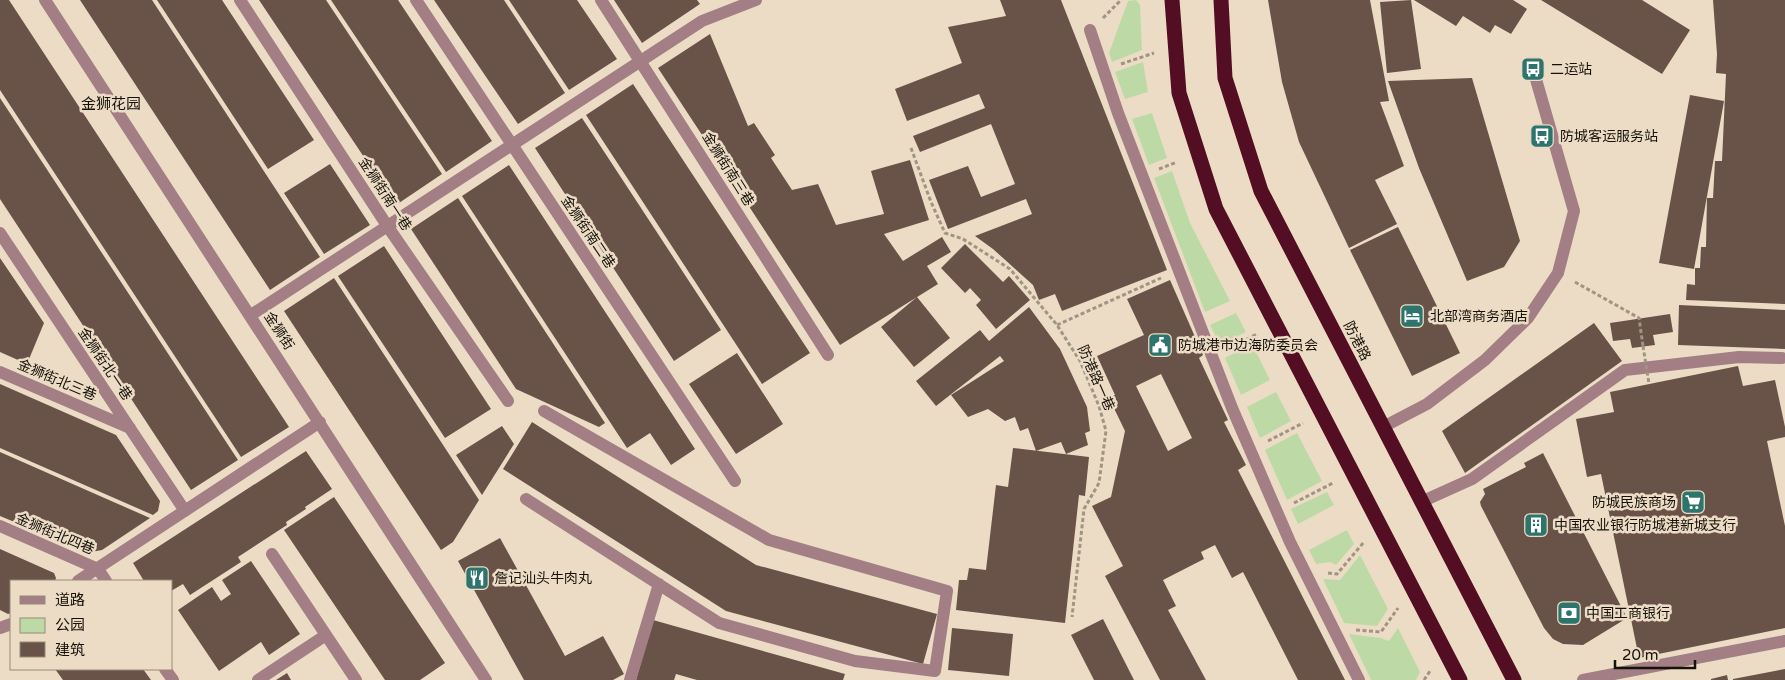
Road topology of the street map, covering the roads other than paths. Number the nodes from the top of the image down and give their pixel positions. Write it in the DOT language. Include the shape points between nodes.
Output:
graph roads {
  1 [pos="45,0"];
  2 [pos="240,0"];
  3 [pos="416,0"];
  4 [pos="601,0"];
  5 [pos="756,0"];
  6 [pos="1172,0"];
  7 [pos="1221,0"];
  8 [pos="1090,30"];
  9 [pos="642,60"];
  10 [pos="1533,69"];
  11 [pos="512,145"];
  12 [pos="388,226"];
  13 [pos="0,233"];
  14 [pos="251,316"];
  15 [pos="828,355"];
  16 [pos="1782,358"];
  17 [pos="0,372"];
  18 [pos="508,402"];
  19 [pos="544,411"];
  20 [pos="320,422"];
  21 [pos="1383,427"];
  22 [pos="130,428"];
  23 [pos="735,480"];
  24 [pos="526,499"];
  25 [pos="1422,502"];
  26 [pos="185,511"];
  27 [pos="0,526"];
  28 [pos="272,554"];
  29 [pos="98,569"];
  30 [pos="80,580"];
  31 [pos="105,580"];
  32 [pos="659,584"];
  33 [pos="326,635"];
  34 [pos="1785,641"];
  35 [pos="258,680"];
  36 [pos="356,680"];
  37 [pos="486,680"];
  38 [pos="630,680"];
  39 [pos="1359,680"];
  40 [pos="1460,680"];
  41 [pos="1514,680"];
  42 [pos="1583,680"];
  1 -- 14 [label="street, 金狮街"];
  2 -- 12 [label="street, 金狮街南一巷"];
  3 -- 11 [label="street, 金狮街南二巷"];
  4 -- 9 [label="street, 金狮街南三巷"];
  5 -- 9 [label="street" via="702,21"];
  6 -- 40 [label="highway" via="1178,93 1216,209"];
  7 -- 21 [label="highway, 防港路" via="1225,78 1261,190"];
  8 -- 39 [label="street" via="1102,71 1178,271 1250,450 1305,572"];
  9 -- 11 [label="street"];
  9 -- 15 [label="street, 金狮街南三巷"];
  10 -- 21 [label="street" via="1574,211 1558,273 1528,318 1485,360 1427,404"];
  11 -- 12 [label="street"];
  11 -- 23 [label="street, 金狮街南二巷"];
  12 -- 14 [label="street"];
  12 -- 18 [label="street, 金狮街南一巷"];
  13 -- 22 [label="street, 金狮街北一巷"];
  14 -- 20 [label="street, 金狮街"];
  16 -- 25 [label="street" via="1739,357 1625,370 1472,479"];
  17 -- 22 [label="street, 金狮街北三巷"];
  19 -- 32 [label="street" via="769,540 947,591 935,671 855,662 719,623"];
  20 -- 26 [label="street"];
  20 -- 37 [label="street, 金狮街"];
  21 -- 25 [label="highway, 防港路"];
  22 -- 26 [label="street, 金狮街北一巷"];
  24 -- 32 [label="street"];
  25 -- 41 [label="highway, 防港路"];
  26 -- 29 [label="street"];
  27 -- 29 [label="street, 金狮街北四巷"];
  28 -- 33 [label="street"];
  29 -- 30 [label="street"];
  29 -- 31 [label="street"];
  32 -- 38 [label="street"];
  33 -- 35 [label="street"];
  33 -- 36 [label="street"];
  34 -- 42 [label="street"];
}
